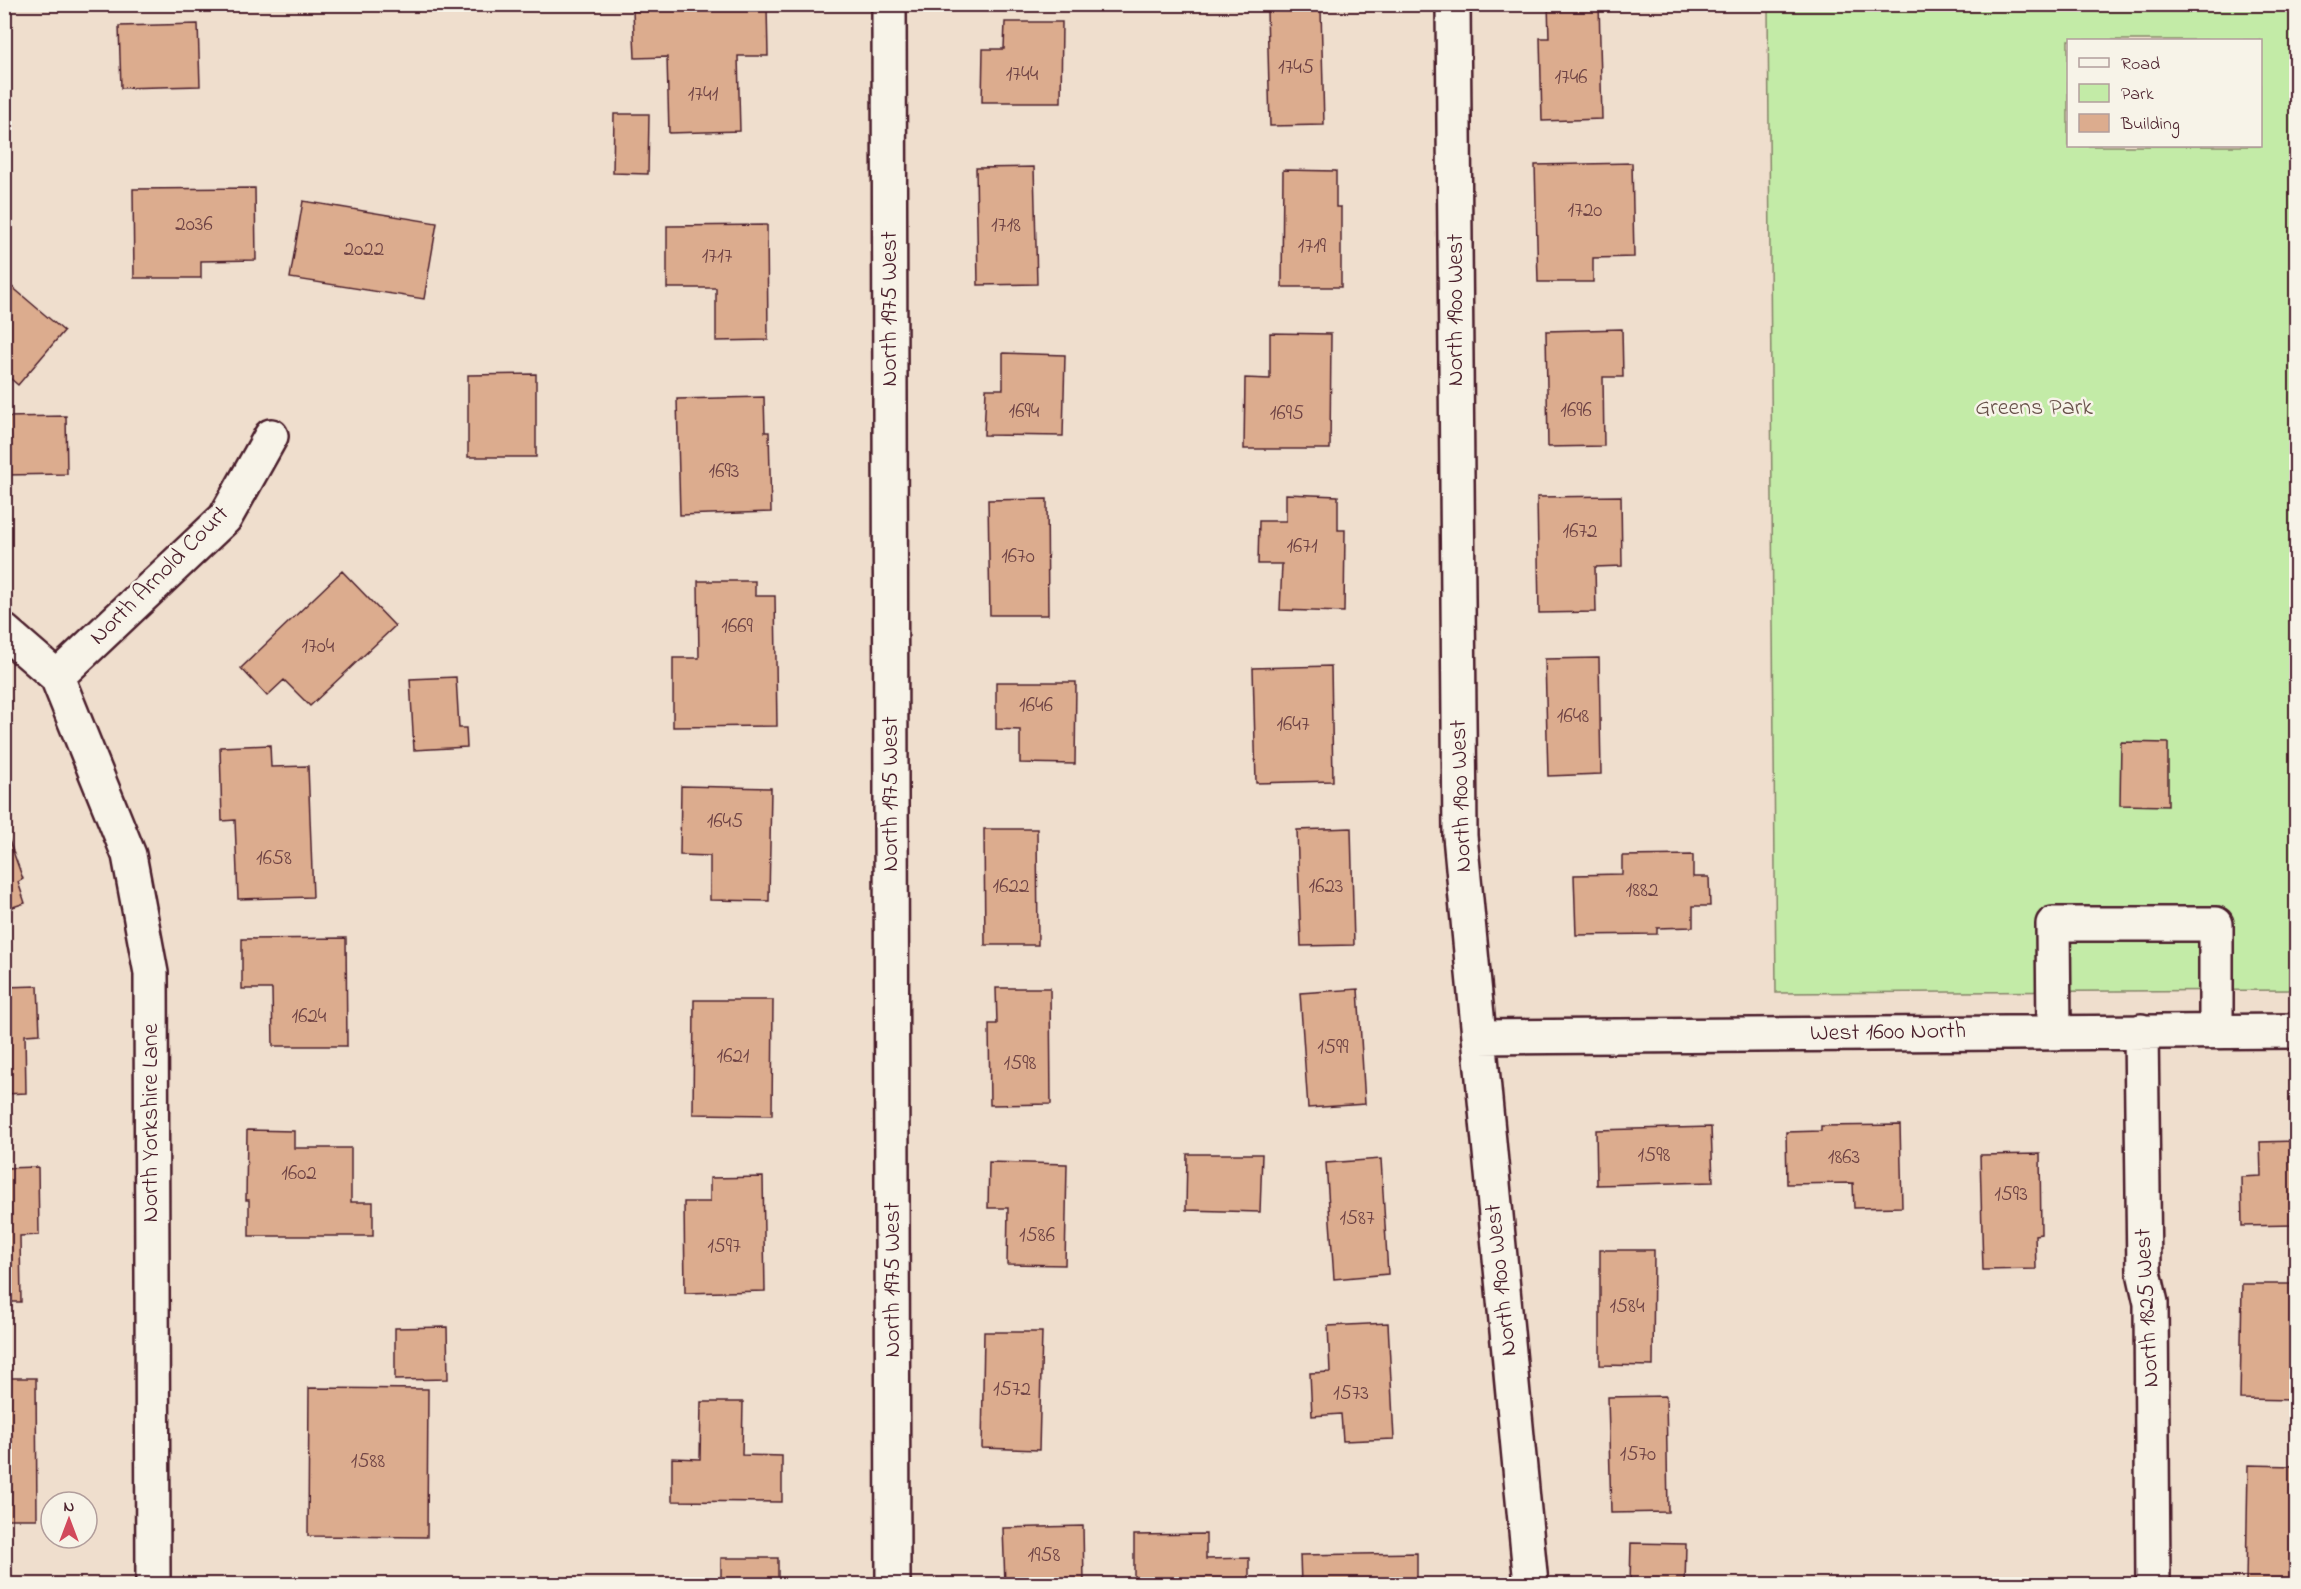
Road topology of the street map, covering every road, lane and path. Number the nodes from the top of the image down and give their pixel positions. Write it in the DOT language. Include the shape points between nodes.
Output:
graph roads {
  1 [pos="890,4"];
  2 [pos="1453,4"];
  3 [pos="271,436"];
  4 [pos="4,631"];
  5 [pos="57,677"];
  6 [pos="2054,1031"];
  7 [pos="2141,1031"];
  8 [pos="2216,1031"];
  9 [pos="2296,1031"];
  10 [pos="1479,1037"];
  11 [pos="153,1584"];
  12 [pos="893,1584"];
  13 [pos="1532,1584"];
  14 [pos="2153,1584"];
  1 -- 12 [label="street, North 1975 West"];
  2 -- 10 [label="street, North 1900 West" via="1460,836"];
  3 -- 5 [label="street, North Arnold Court" via="225,518"];
  4 -- 5 [label="street"];
  5 -- 11 [label="street, North Yorkshire Lane" via="129,855 151,974"];
  6 -- 7 [label="street, West 1600 North"];
  6 -- 8 [label="street" via="2053,924 2216,924"];
  6 -- 10 [label="street, West 1600 North"];
  7 -- 8 [label="street, West 1600 North"];
  7 -- 14 [label="street, North 1825 West" via="2144,1272 2151,1304"];
  8 -- 9 [label="street, West 1600 North"];
  10 -- 13 [label="street, North 1900 West"];
}
